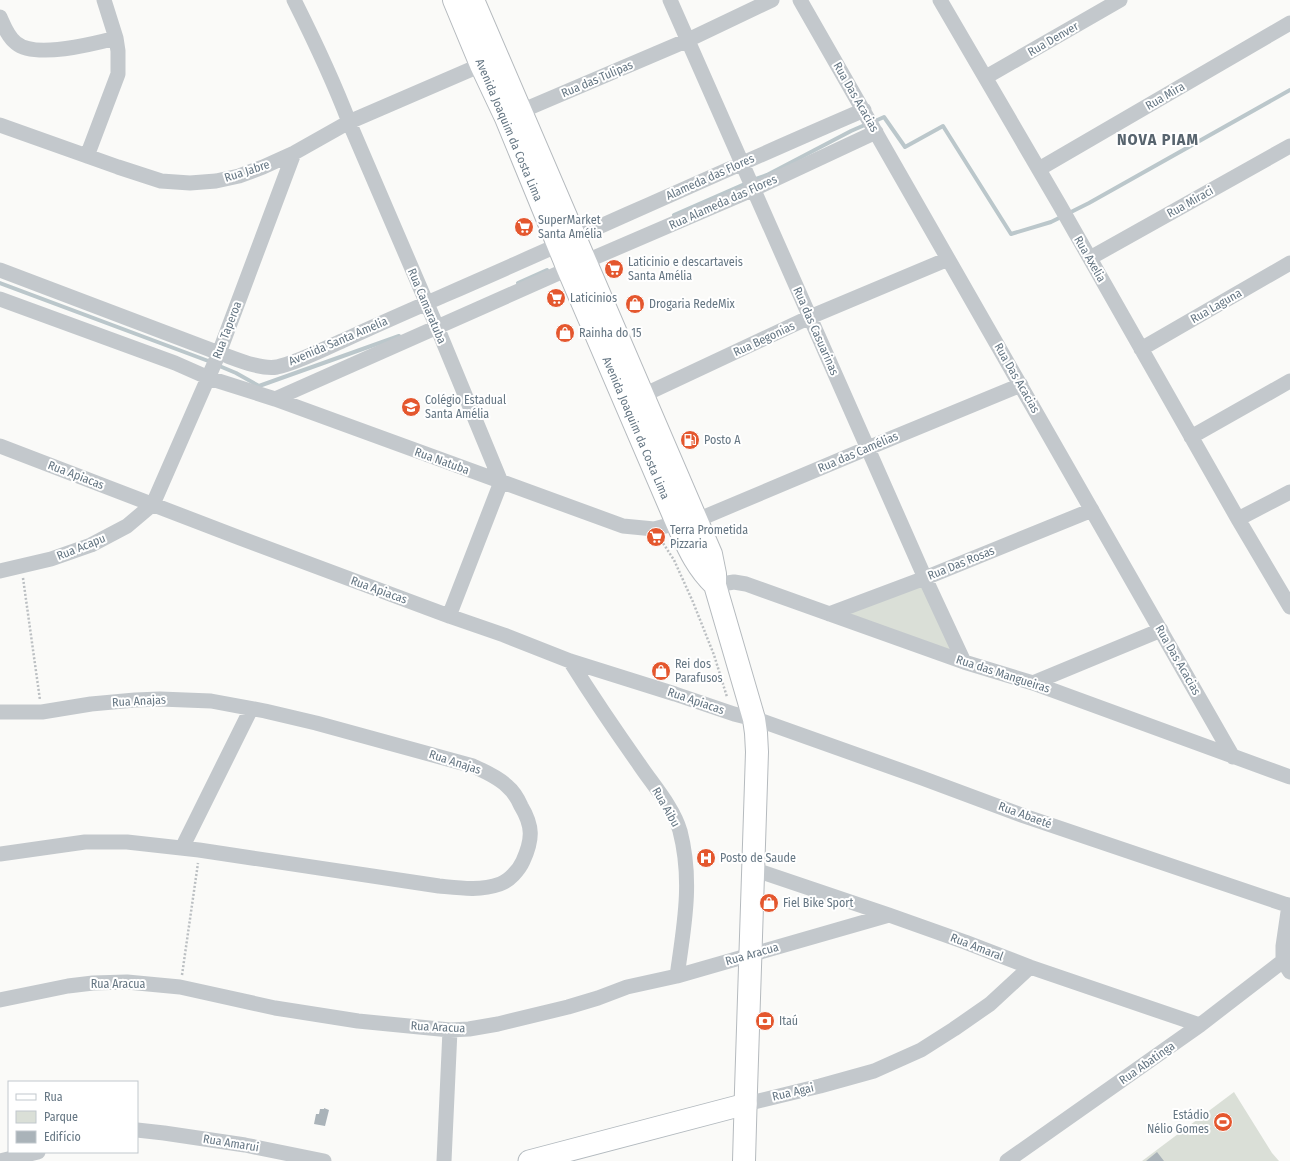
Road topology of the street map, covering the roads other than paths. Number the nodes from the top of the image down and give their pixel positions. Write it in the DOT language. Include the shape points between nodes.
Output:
graph roads {
  1 [pos="104,0"];
  2 [pos="294,0"];
  3 [pos="454,0"];
  4 [pos="472,0"];
  5 [pos="670,0"];
  6 [pos="772,0"];
  7 [pos="800,0"];
  8 [pos="940,0"];
  9 [pos="1120,0"];
  10 [pos="0,17"];
  11 [pos="1290,23"];
  12 [pos="116,38"];
  13 [pos="688,40"];
  14 [pos="481,65"];
  15 [pos="986,78"];
  16 [pos="864,110"];
  17 [pos="513,115"];
  18 [pos="349,122"];
  19 [pos="0,125"];
  20 [pos="876,132"];
  21 [pos="1290,146"];
  22 [pos="294,153"];
  23 [pos="87,156"];
  24 [pos="741,162"];
  25 [pos="1039,170"];
  26 [pos="754,189"];
  27 [pos="567,242"];
  28 [pos="948,258"];
  29 [pos="1090,258"];
  30 [pos="1290,263"];
  31 [pos="577,266"];
  32 [pos="0,270"];
  33 [pos="0,299"];
  34 [pos="426,303"];
  35 [pos="810,317"];
  36 [pos="437,327"];
  37 [pos="1141,349"];
  38 [pos="219,353"];
  39 [pos="209,378"];
  40 [pos="1290,382"];
  41 [pos="1021,386"];
  42 [pos="275,399"];
  43 [pos="634,399"];
  44 [pos="1191,437"];
  45 [pos="0,446"];
  46 [pos="868,448"];
  47 [pos="501,482"];
  48 [pos="1290,492"];
  49 [pos="153,504"];
  50 [pos="1092,510"];
  51 [pos="1238,519"];
  52 [pos="687,522"];
  53 [pos="0,571"];
  54 [pos="926,578"];
  55 [pos="715,585"];
  56 [pos="1289,604"];
  57 [pos="829,614"];
  58 [pos="449,616"];
  59 [pos="1161,630"];
  60 [pos="570,661"];
  61 [pos="964,662"];
  62 [pos="1034,683"];
  63 [pos="251,709"];
  64 [pos="0,712"];
  65 [pos="750,718"];
  66 [pos="1233,757"];
  67 [pos="1290,777"];
  68 [pos="182,848"];
  69 [pos="0,854"];
  70 [pos="753,869"];
  71 [pos="1290,905"];
  72 [pos="889,915"];
  73 [pos="751,954"];
  74 [pos="1030,967"];
  75 [pos="1286,967"];
  76 [pos="677,976"];
  77 [pos="0,1000"];
  78 [pos="1200,1025"];
  79 [pos="450,1030"];
  80 [pos="746,1104"];
  81 [pos="138,1130"];
  82 [pos="34,1153"];
  83 [pos="0,1161"];
  84 [pos="324,1161"];
  85 [pos="444,1161"];
  86 [pos="529,1161"];
  87 [pos="744,1161"];
  88 [pos="1007,1161"];
  1 -- 12 [label="street"];
  2 -- 18 [label="street, Rua Camaratuba"];
  3 -- 14 [label="main road, Avenida Joaquim da Costa Lima"];
  4 -- 17 [label="main road, Avenida Joaquim da Costa Lima"];
  5 -- 13 [label="street, Rua das Casuarinas"];
  6 -- 13 [label="street, Rua das Tulipas"];
  7 -- 16 [label="street, Rua Das Acacias"];
  8 -- 15 [label="street, Rua Axelia"];
  9 -- 15 [label="street, Rua Denver"];
  10 -- 12 [label="street" via="11,39 25,48 53,50"];
  11 -- 25 [label="street, Rua Mira"];
  12 -- 23 [label="street" via="118,74"];
  13 -- 17 [label="street, Rua das Tulipas"];
  13 -- 24 [label="street, Rua das Casuarinas"];
  14 -- 17 [label="main road, Avenida Joaquim da Costa Lima"];
  14 -- 18 [label="street, Rua Jabre"];
  15 -- 25 [label="street, Rua Axelia"];
  16 -- 20 [label="street, Rua Das Acacias"];
  16 -- 24 [label="street, Alameda das Flores"];
  17 -- 27 [label="main road, Avenida Joaquim da Costa Lima"];
  18 -- 22 [label="street, Rua Jabre"];
  18 -- 34 [label="street, Rua Camaratuba"];
  19 -- 23 [label="street, Rua Jabre"];
  20 -- 26 [label="street, Rua Alameda das Flores"];
  20 -- 28 [label="street, Rua Das Acacias"];
  21 -- 29 [label="street, Rua Miraci"];
  22 -- 23 [label="street, Rua Jabre" via="239,176 190,183 161,181"];
  22 -- 38 [label="street, Rua Taperoa"];
  24 -- 26 [label="street, Rua das Casuarinas"];
  24 -- 27 [label="street, Alameda das Flores"];
  25 -- 29 [label="street, Rua Axelia"];
  26 -- 31 [label="street, Rua Alameda das Flores"];
  26 -- 35 [label="street, Rua das Casuarinas"];
  27 -- 31 [label="main road, Avenida Joaquim da Costa Lima"];
  27 -- 34 [label="street, Avenida Santa Amelia"];
  28 -- 35 [label="street, Rua Begonias"];
  28 -- 41 [label="street, Rua Das Acacias"];
  29 -- 37 [label="street, Rua Axelia"];
  30 -- 37 [label="street, Rua Laguna"];
  31 -- 36 [label="street"];
  31 -- 43 [label="main road, Avenida Joaquim da Costa Lima"];
  32 -- 38 [label="street, Avenida Santa Amelia"];
  33 -- 39 [label="street" via="175,363"];
  34 -- 36 [label="street, Rua Camaratuba"];
  34 -- 38 [label="street, Avenida Santa Amelia" via="309,355 275,367 241,361"];
  35 -- 43 [label="street, Rua Begonias"];
  35 -- 46 [label="street, Rua das Casuarinas"];
  36 -- 42 [label="street"];
  36 -- 47 [label="street, Rua Camaratuba"];
  37 -- 44 [label="street, Rua Axelia"];
  38 -- 39 [label="street, Rua Taperoa"];
  39 -- 42 [label="street, Rua Natuba"];
  39 -- 49 [label="street, Rua Taperoa"];
  40 -- 44 [label="street"];
  41 -- 46 [label="street, Rua das Camélias"];
  41 -- 50 [label="street, Rua Das Acacias"];
  42 -- 47 [label="street, Rua Natuba"];
  43 -- 52 [label="main road, Avenida Joaquim da Costa Lima"];
  44 -- 51 [label="street, Rua Axelia"];
  45 -- 49 [label="street, Rua Apiacas"];
  46 -- 52 [label="street, Rua das Camélias"];
  46 -- 54 [label="street, Rua das Casuarinas"];
  47 -- 52 [label="street, Rua Natuba" via="623,526 654,529"];
  47 -- 58 [label="street"];
  48 -- 51 [label="street"];
  49 -- 53 [label="street, Rua Acapu" via="127,526 91,545 51,559"];
  49 -- 58 [label="street, Rua Apiacas"];
  50 -- 54 [label="street, Rua Das Rosas"];
  50 -- 59 [label="street, Rua Das Acacias"];
  51 -- 56 [label="street, Rua Axelia"];
  52 -- 55 [label="main road, Avenida Joaquim da Costa Lima" via="692,556 704,575"];
  54 -- 57 [label="street, Rua Das Rosas"];
  54 -- 61 [label="street, Rua das Casuarinas"];
  55 -- 57 [label="street, Rua das Mangueiras" via="734,582 746,584"];
  55 -- 65 [label="main road, Avenida Joaquim da Costa Lima"];
  57 -- 61 [label="street, Rua das Mangueiras"];
  58 -- 60 [label="street, Rua Apiacas"];
  59 -- 62 [label="street"];
  59 -- 66 [label="street, Rua Das Acacias"];
  60 -- 65 [label="street, Rua Apiacas"];
  60 -- 76 [label="street, Rua Aibu" via="671,811 680,830 687,882 686,916"];
  61 -- 62 [label="street, Rua das Mangueiras"];
  62 -- 66 [label="street, Rua das Mangueiras"];
  63 -- 64 [label="street, Rua Anajas" via="211,701 160,699 91,704 42,712"];
  63 -- 68 [label="street"];
  63 -- 68 [label="street, Rua Anajas" via="316,723 451,759 484,771 507,786 528,818 531,829 528,852 522,864 501,884 467,889"];
  65 -- 70 [label="main road, Avenida Joaquim da Costa Lima" via="756,733 757,752"];
  65 -- 71 [label="street, Rua Abaeté" via="1032,818"];
  66 -- 67 [label="street, Rua das Mangueiras"];
  68 -- 69 [label="street, Rua Anajas" via="127,842 85,842"];
  70 -- 72 [label="street, Rua Amaral"];
  70 -- 73 [label="main road, Avenida Joaquim da Costa Lima"];
  71 -- 75 [label="street" via="1283,946"];
  72 -- 73 [label="street, Rua Aracua"];
  72 -- 74 [label="street, Rua Amaral"];
  73 -- 76 [label="street, Rua Aracua"];
  73 -- 80 [label="main road, Avenida Joaquim da Costa Lima"];
  74 -- 78 [label="street, Rua Amaral"];
  74 -- 80 [label="street, Rua Agai" via="990,1004 921,1050 874,1071"];
  75 -- 78 [label="street, Rua Abatinga"];
  76 -- 79 [label="street, Rua Aracua" via="627,987 547,1013 498,1024"];
  77 -- 79 [label="street, Rua Aracua" via="93,983 127,982 180,987 275,1008 358,1021"];
  78 -- 88 [label="street, Rua Abatinga"];
  79 -- 85 [label="street"];
  80 -- 86 [label="street, Rua Agai"];
  80 -- 87 [label="main road, Avenida Joaquim da Costa Lima"];
  81 -- 84 [label="street, Rua Amarui" via="245,1145"];
  82 -- 83 [label="street"];
}
